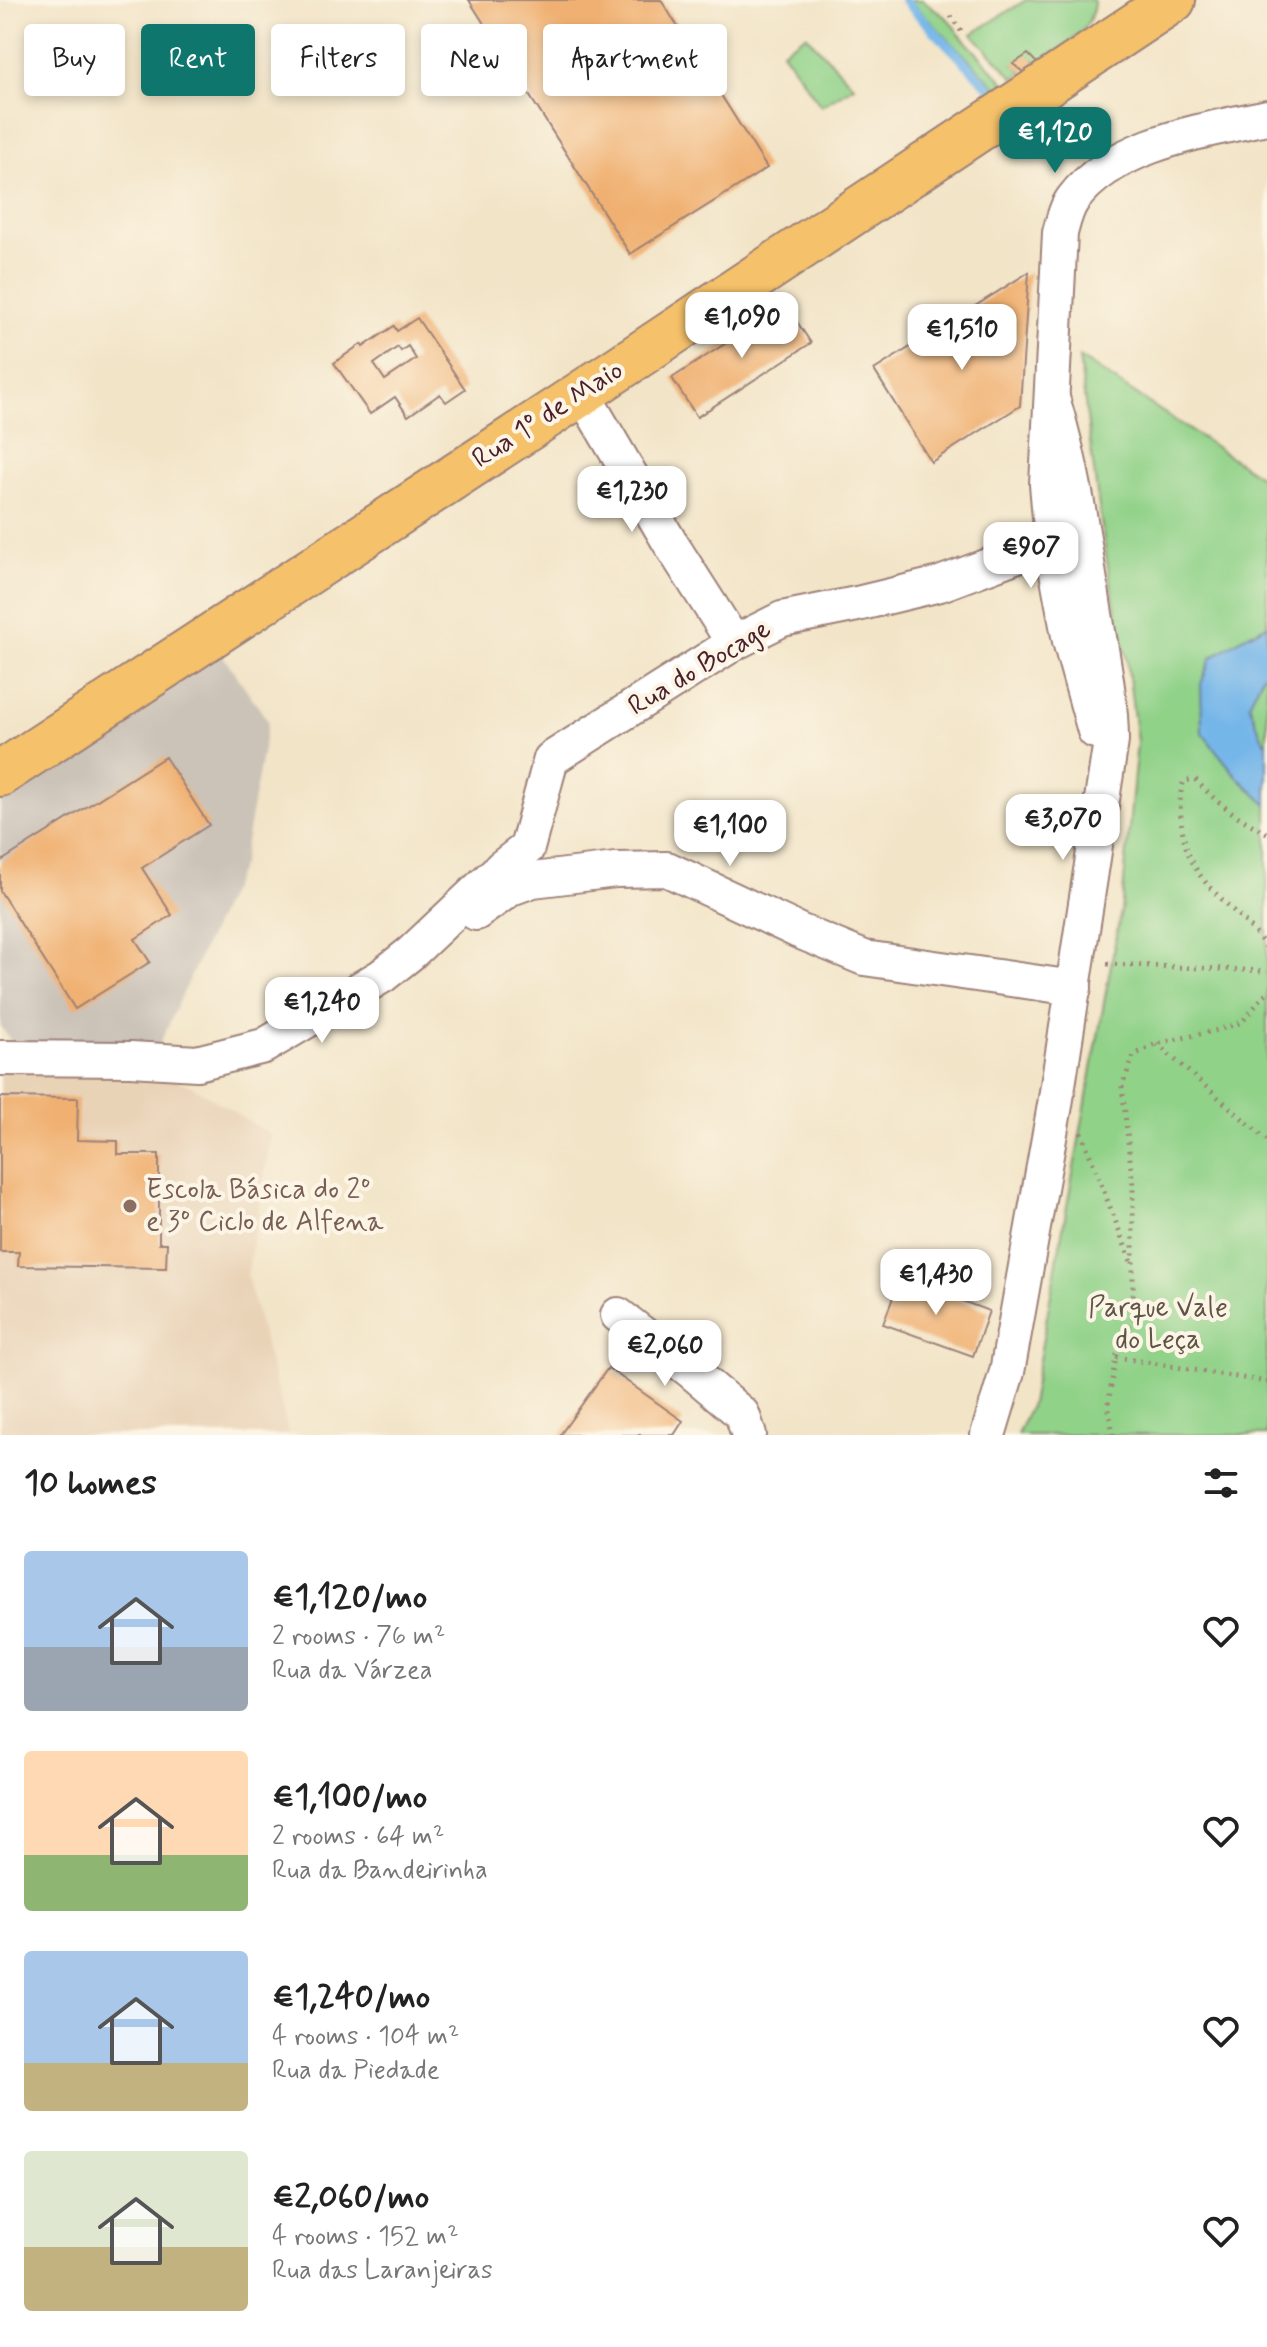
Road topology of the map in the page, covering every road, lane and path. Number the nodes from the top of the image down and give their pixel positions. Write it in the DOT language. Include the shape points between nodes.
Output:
graph roads {
  1 [pos="1146,7"];
  2 [pos="951,16"];
  3 [pos="961,31"];
  4 [pos="1267,117"];
  5 [pos="582,393"];
  6 [pos="1052,398"];
  7 [pos="1076,500"];
  8 [pos="1052,538"];
  9 [pos="734,643"];
  10 [pos="1106,770"];
  11 [pos="0,774"];
  12 [pos="1267,833"];
  13 [pos="527,848"];
  14 [pos="616,870"];
  15 [pos="1267,948"];
  16 [pos="411,953"];
  17 [pos="1267,971"];
  18 [pos="1076,975"];
  19 [pos="1267,992"];
  20 [pos="1156,1044"];
  21 [pos="0,1058"];
  22 [pos="1055,1105"];
  23 [pos="1266,1138"];
  24 [pos="1134,1269"];
  25 [pos="618,1315"];
  26 [pos="1116,1357"];
  27 [pos="1267,1382"];
  28 [pos="749,1435"];
  29 [pos="988,1435"];
  30 [pos="1113,1435"];
  1 -- 5 [label="main road, Rua 1º de Maio"];
  2 -- 3 [label="path"];
  4 -- 6 [label="street" via="1158,142 1095,175 1071,201 1060,233"];
  5 -- 9 [label="street"];
  5 -- 11 [label="main road, Rua 1º de Maio"];
  6 -- 7 [label="street"];
  6 -- 8 [label="street" via="1047,484"];
  7 -- 8 [label="street, Rua do Bocage"];
  7 -- 10 [label="street" via="1111,713"];
  8 -- 9 [label="street, Rua do Bocage" via="940,584 782,619"];
  8 -- 10 [label="street" via="1070,641"];
  9 -- 13 [label="street, Rua do Bocage" via="551,759"];
  10 -- 18 [label="street"];
  12 -- 15 [label="path" via="1239,819 1195,779 1184,781 1179,792 1181,824 1190,862"];
  13 -- 14 [label="street" via="535,859 588,862"];
  13 -- 16 [label="street"];
  14 -- 16 [label="street" via="533,880 511,888"];
  14 -- 18 [label="street" via="667,869 864,958"];
  16 -- 21 [label="street" via="264,1046 197,1063"];
  17 -- 18 [label="path"];
  18 -- 22 [label="street"];
  19 -- 20 [label="path" via="1242,1022"];
  20 -- 23 [label="path"];
  20 -- 24 [label="path" via="1134,1055 1122,1086 1133,1186"];
  22 -- 24 [label="path" via="1071,1115 1086,1139"];
  22 -- 29 [label="street" via="1007,1372"];
  24 -- 26 [label="path" via="1133,1317"];
  25 -- 28 [label="street" via="742,1414"];
  26 -- 27 [label="path"];
  26 -- 30 [label="path" via="1108,1404"];
}
